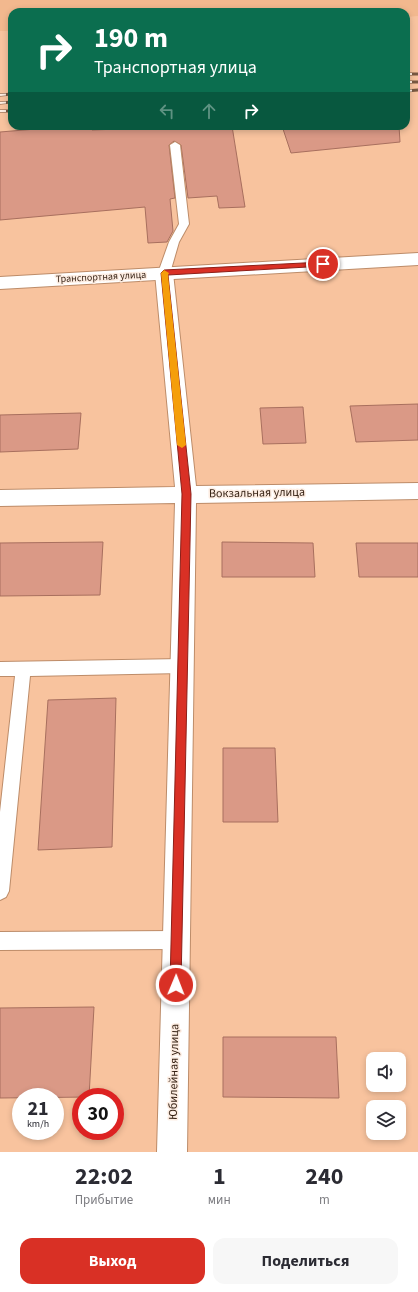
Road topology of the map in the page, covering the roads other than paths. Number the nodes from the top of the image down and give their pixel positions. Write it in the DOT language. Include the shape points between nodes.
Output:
graph roads {
  1 [pos="175,145"];
  2 [pos="418,259"];
  3 [pos="164,273"];
  4 [pos="0,283"];
  5 [pos="418,491"];
  6 [pos="186,494"];
  7 [pos="0,498"];
  8 [pos="182,666"];
  9 [pos="23,669"];
  10 [pos="0,670"];
  11 [pos="0,891"];
  12 [pos="177,940"];
  13 [pos="0,941"];
  14 [pos="172,1152"];
  1 -- 3 [label="lane" via="184,224 174,242"];
  2 -- 3 [label="street, Транспортная улица"];
  3 -- 4 [label="street, Транспортная улица"];
  3 -- 6 [label="street, Юбилейная улица"];
  5 -- 6 [label="street, Вокзальная улица"];
  6 -- 7 [label="street, Вокзальная улица"];
  6 -- 8 [label="street, Юбилейная улица"];
  8 -- 9 [label="lane"];
  8 -- 12 [label="street, Юбилейная улица"];
  9 -- 10 [label="lane"];
  9 -- 11 [label="lane"];
  12 -- 13 [label="lane"];
  12 -- 14 [label="street, Юбилейная улица"];
}
